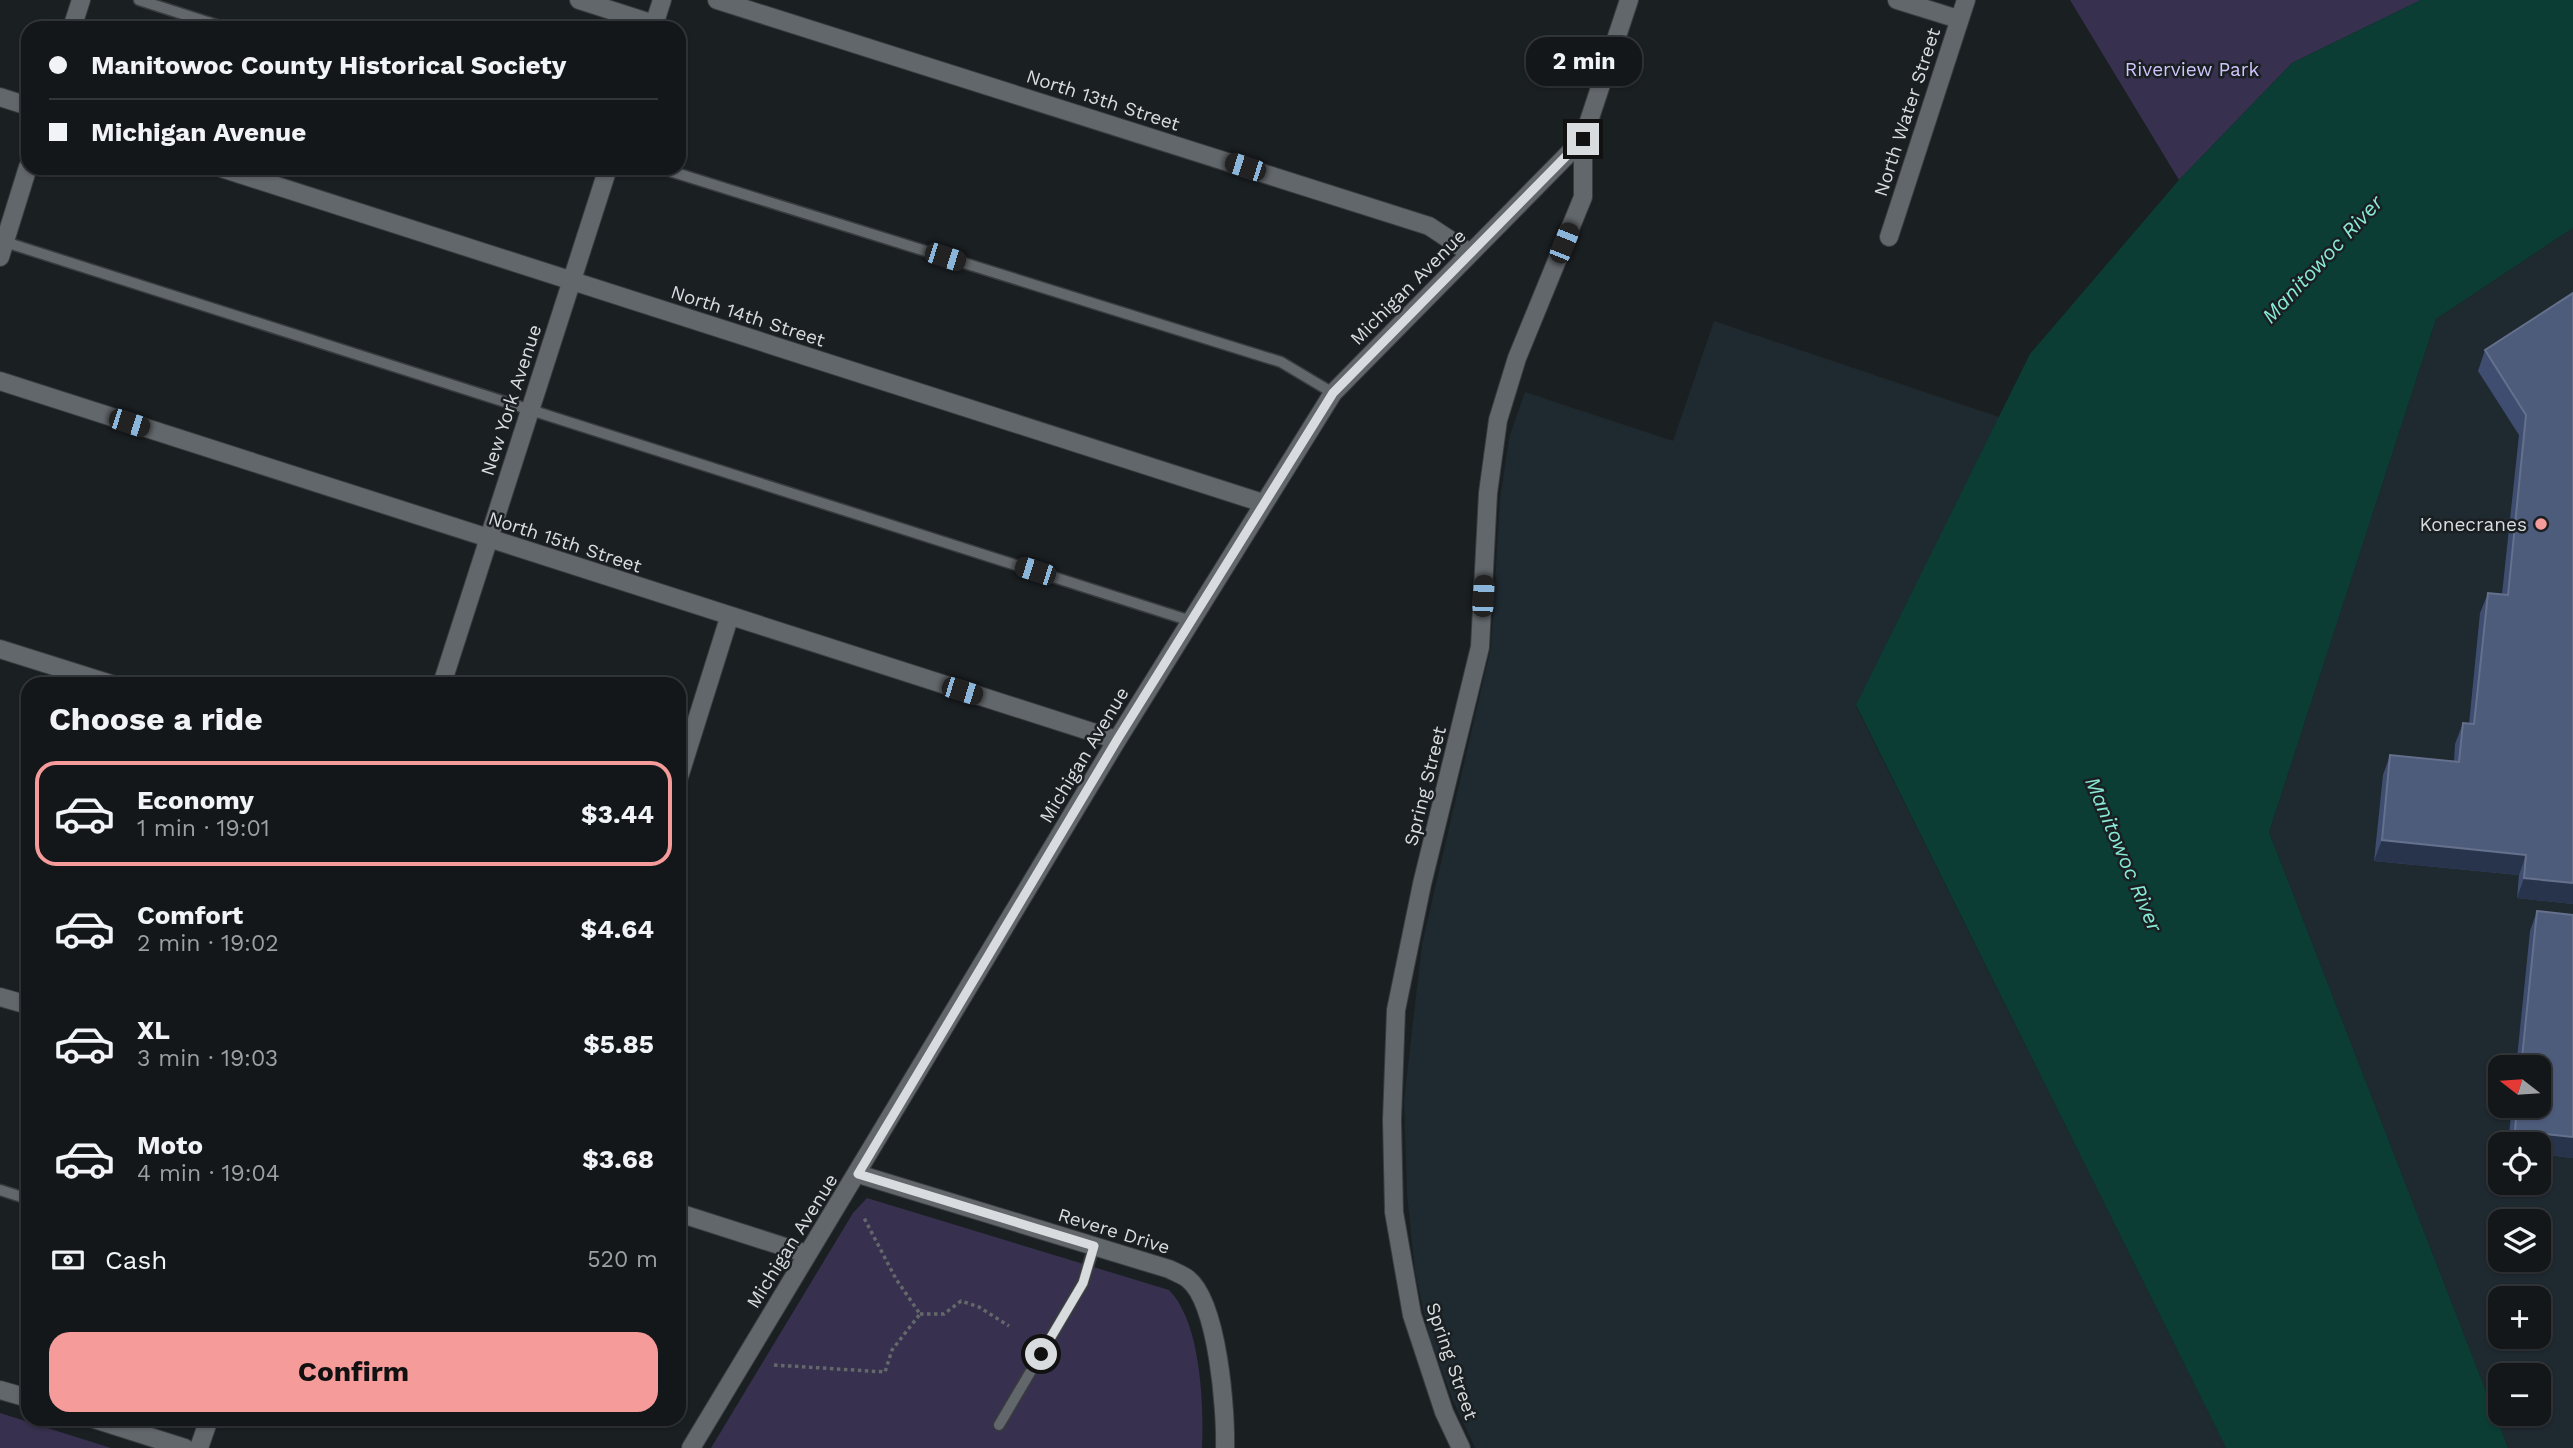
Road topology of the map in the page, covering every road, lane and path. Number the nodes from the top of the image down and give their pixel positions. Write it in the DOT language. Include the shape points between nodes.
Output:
graph roads {
  1 [pos="81,0"];
  2 [pos="139,0"];
  3 [pos="579,0"];
  4 [pos="662,0"];
  5 [pos="717,0"];
  6 [pos="1629,0"];
  7 [pos="1897,0"];
  8 [pos="1966,0"];
  9 [pos="1958,19"];
  10 [pos="74,21"];
  11 [pos="204,21"];
  12 [pos="639,21"];
  13 [pos="655,21"];
  14 [pos="0,97"];
  15 [pos="21,104"];
  16 [pos="1583,139"];
  17 [pos="25,175"];
  18 [pos="242,175"];
  19 [pos="606,175"];
  20 [pos="682,175"];
  21 [pos="1889,237"];
  22 [pos="2,249"];
  23 [pos="1470,254"];
  24 [pos="571,281"];
  25 [pos="0,381"];
  26 [pos="1333,393"];
  27 [pos="530,409"];
  28 [pos="1263,503"];
  29 [pos="488,539"];
  30 [pos="729,618"];
  31 [pos="1191,621"];
  32 [pos="0,649"];
  33 [pos="89,677"];
  34 [pos="444,677"];
  35 [pos="1117,740"];
  36 [pos="686,755"];
  37 [pos="0,997"];
  38 [pos="21,1003"];
  39 [pos="858,1174"];
  40 [pos="0,1190"];
  41 [pos="21,1197"];
  42 [pos="686,1215"];
  43 [pos="863,1216"];
  44 [pos="1094,1246"];
  45 [pos="807,1254"];
  46 [pos="920,1314"];
  47 [pos="1009,1326"];
  48 [pos="774,1366"];
  49 [pos="0,1390"];
  50 [pos="21,1396"];
  51 [pos="999,1425"];
  52 [pos="116,1426"];
  53 [pos="207,1426"];
  54 [pos="185,1448"];
  55 [pos="199,1448"];
  56 [pos="691,1448"];
  57 [pos="1225,1448"];
  58 [pos="1461,1448"];
  1 -- 10 [label="street"];
  2 -- 11 [label="lane"];
  3 -- 12 [label="street"];
  4 -- 13 [label="street"];
  5 -- 23 [label="street, North 13th Street" via="1429,226"];
  6 -- 16 [label="street"];
  7 -- 9 [label="street"];
  8 -- 9 [label="street, North Water Street"];
  9 -- 21 [label="street, North Water Street"];
  14 -- 15 [label="street"];
  16 -- 23 [label="street, Michigan Avenue"];
  16 -- 58 [label="street, Spring Street" via="1583,197 1517,358 1498,420 1488,493 1480,647 1396,1010 1394,1212 1412,1315 1444,1412"];
  17 -- 22 [label="street"];
  18 -- 24 [label="street, North 14th Street"];
  19 -- 24 [label="street, New York Avenue"];
  20 -- 26 [label="lane" via="1280,362"];
  22 -- 27 [label="lane"];
  23 -- 26 [label="street, Michigan Avenue"];
  24 -- 27 [label="street, New York Avenue"];
  24 -- 28 [label="street, North 14th Street"];
  25 -- 29 [label="street, North 15th Street"];
  26 -- 28 [label="street, Michigan Avenue"];
  27 -- 29 [label="street, New York Avenue"];
  27 -- 31 [label="lane"];
  28 -- 31 [label="street, Michigan Avenue"];
  29 -- 30 [label="street, North 15th Street"];
  29 -- 34 [label="street, New York Avenue"];
  30 -- 35 [label="street, North 15th Street"];
  30 -- 36 [label="street"];
  31 -- 35 [label="street, Michigan Avenue"];
  32 -- 33 [label="street"];
  35 -- 39 [label="street, Michigan Avenue"];
  37 -- 38 [label="street"];
  39 -- 44 [label="street, Revere Drive"];
  39 -- 45 [label="street, Michigan Avenue"];
  40 -- 41 [label="lane"];
  42 -- 45 [label="street"];
  43 -- 46 [label="path"];
  44 -- 51 [label="lane" via="1083,1283"];
  44 -- 57 [label="street, Revere Drive" via="1190,1280 1211,1320 1224,1395"];
  45 -- 56 [label="street, Michigan Avenue"];
  46 -- 47 [label="path" via="944,1314 961,1301"];
  46 -- 48 [label="path" via="892,1350 885,1372"];
  49 -- 50 [label="street"];
  52 -- 54 [label="street"];
  53 -- 55 [label="street"];
}
